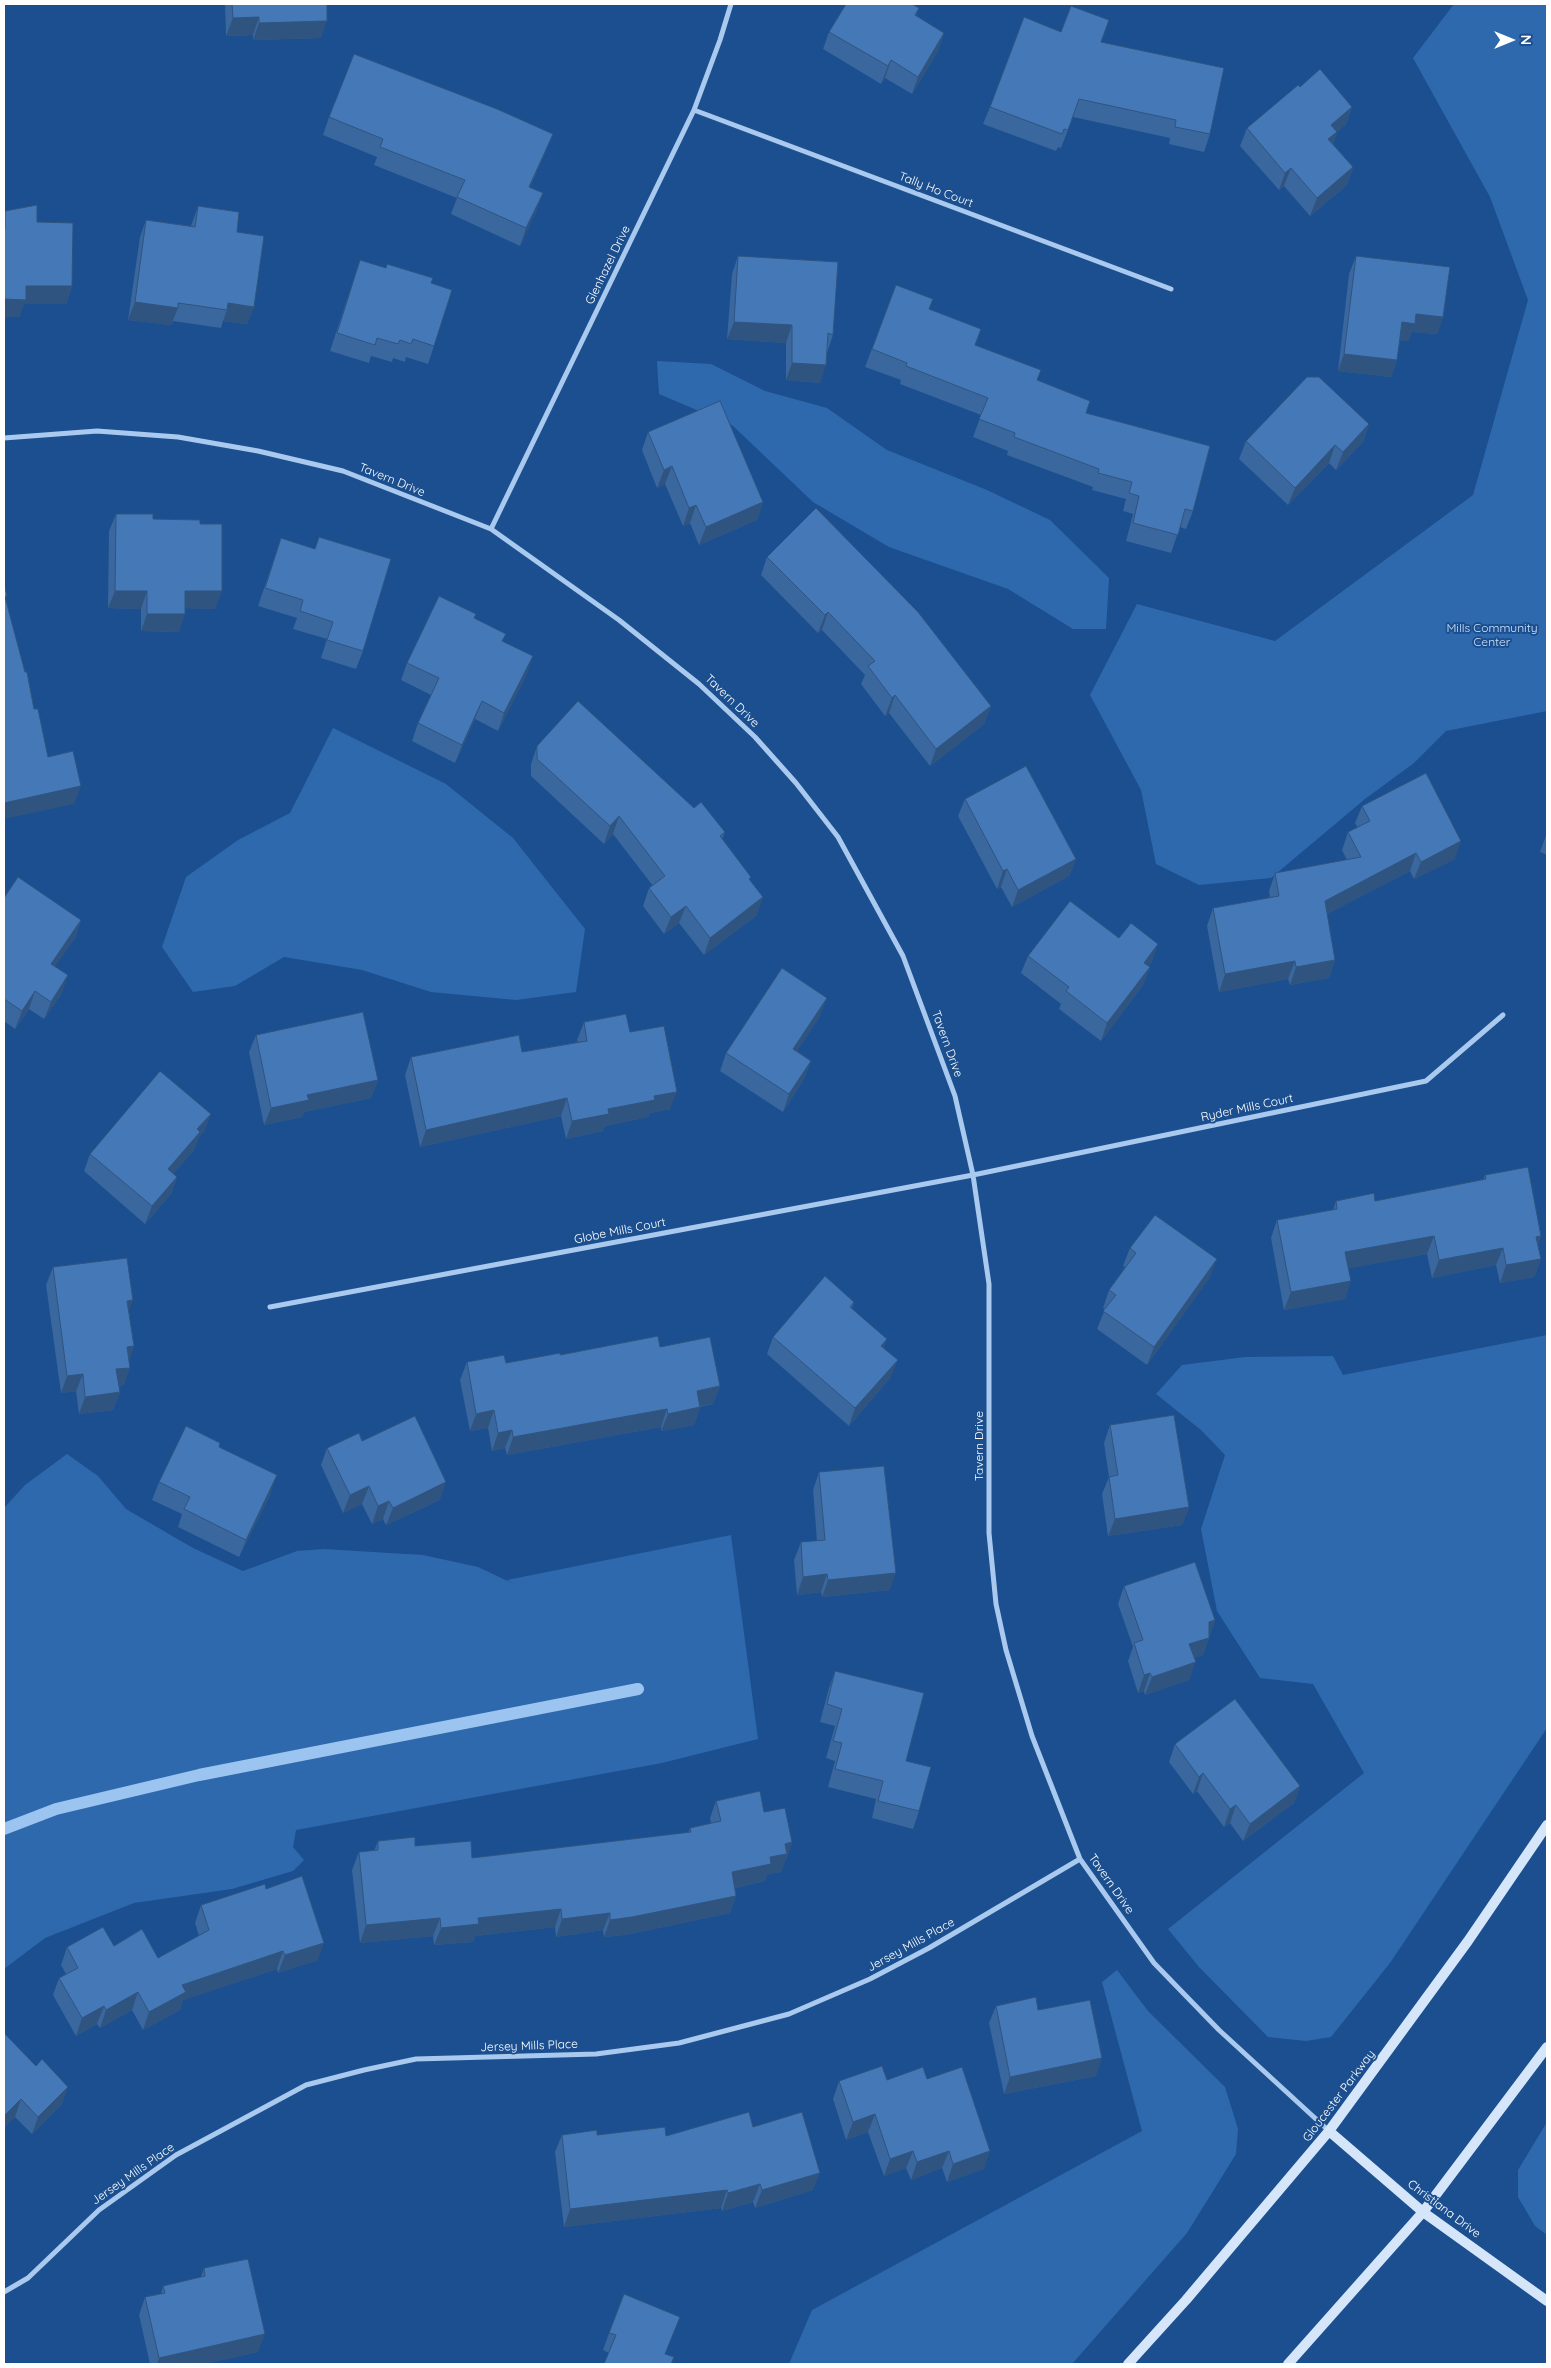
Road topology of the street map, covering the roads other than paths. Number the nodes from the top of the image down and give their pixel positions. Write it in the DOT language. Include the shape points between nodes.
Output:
graph roads {
  1 [pos="731,4"];
  2 [pos="694,110"];
  3 [pos="1171,289"];
  4 [pos="4,438"];
  5 [pos="491,529"];
  6 [pos="1503,1015"];
  7 [pos="973,1175"];
  8 [pos="270,1308"];
  9 [pos="1547,1825"];
  10 [pos="1080,1859"];
  11 [pos="1547,2047"];
  12 [pos="1330,2131"];
  13 [pos="1423,2212"];
  14 [pos="4,2292"];
  15 [pos="1547,2301"];
  16 [pos="1128,2364"];
  17 [pos="1288,2364"];
  1 -- 2 [label="street, Glenhazel Drive"];
  2 -- 3 [label="street, Tally Ho Court"];
  2 -- 5 [label="street, Glenhazel Drive"];
  4 -- 5 [label="street, Tavern Drive" via="98,431 178,437 258,451 343,471"];
  5 -- 7 [label="street, Tavern Drive" via="619,620 699,684 796,783 838,837 903,956 955,1096"];
  6 -- 7 [label="street, Ryder Mills Court" via="1426,1081"];
  7 -- 8 [label="street, Globe Mills Court"];
  7 -- 10 [label="street, Tavern Drive" via="989,1284 989,1533 996,1604 1032,1736"];
  9 -- 12 [label="main road, Gloucester Parkway"];
  10 -- 12 [label="street, Tavern Drive" via="1154,1963 1225,2036"];
  10 -- 14 [label="street, Jersey Mills Place" via="870,1980 790,2014 679,2043 596,2054 416,2059 306,2085 176,2155 99,2210 28,2278"];
  11 -- 13 [label="main road"];
  12 -- 13 [label="main road, Christiana Drive"];
  12 -- 16 [label="main road, Gloucester Parkway"];
  13 -- 15 [label="main road, Christiana Drive"];
  13 -- 17 [label="main road"];
}
